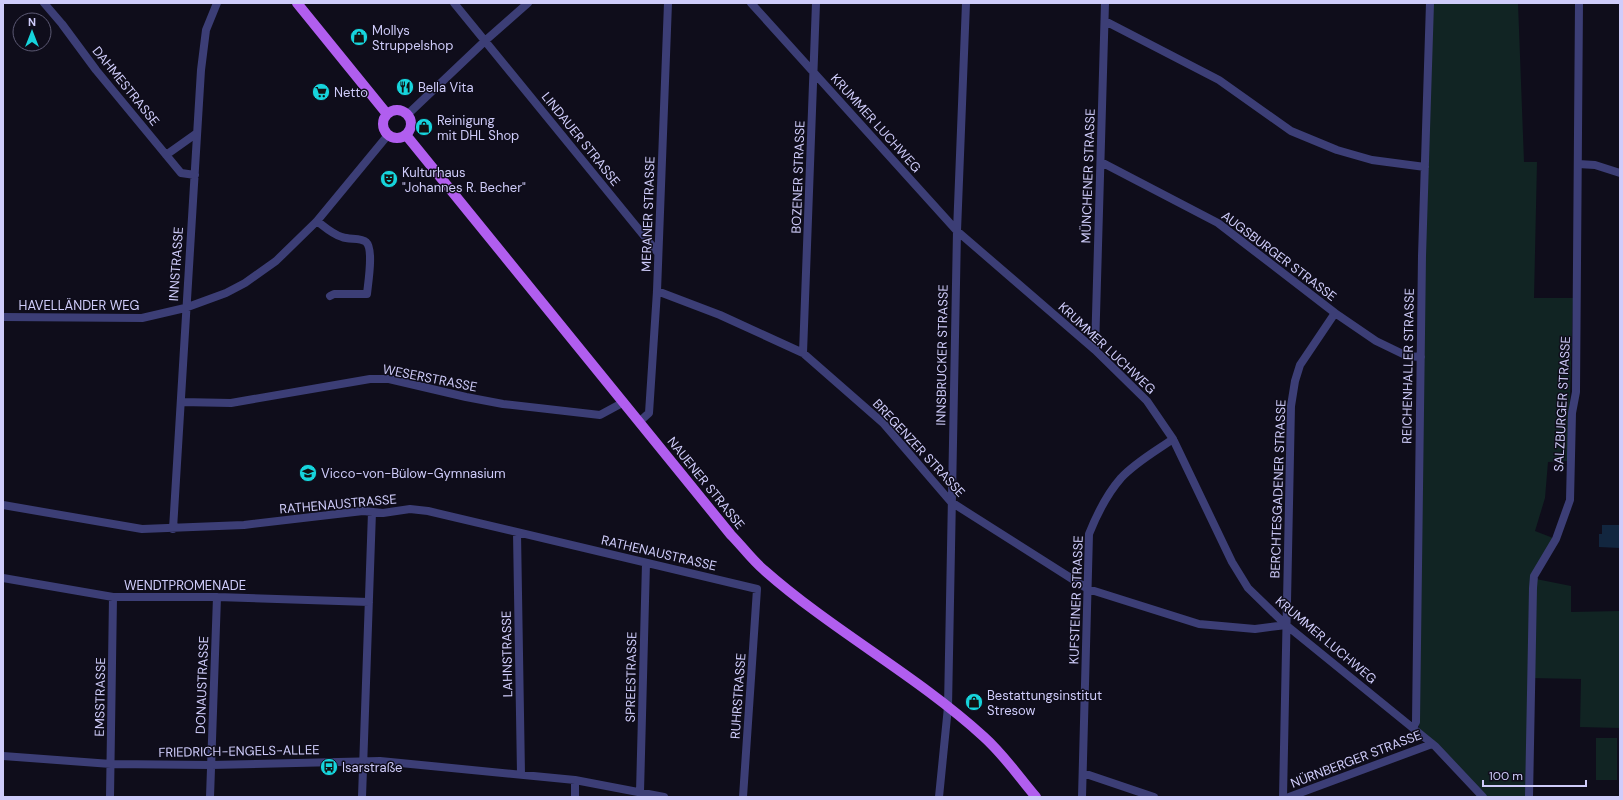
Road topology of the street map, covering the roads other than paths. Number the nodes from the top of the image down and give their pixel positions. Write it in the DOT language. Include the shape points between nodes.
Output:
graph roads {
  1 [pos="44,3"];
  2 [pos="218,3"];
  3 [pos="298,3"];
  4 [pos="454,3"];
  5 [pos="528,3"];
  6 [pos="668,3"];
  7 [pos="751,3"];
  8 [pos="816,3"];
  9 [pos="966,3"];
  10 [pos="1106,3"];
  11 [pos="1430,3"];
  12 [pos="1579,3"];
  13 [pos="1105,21"];
  14 [pos="486,40"];
  15 [pos="814,72"];
  16 [pos="388,114"];
  17 [pos="407,115"];
  18 [pos="197,132"];
  19 [pos="388,135"];
  20 [pos="406,135"];
  21 [pos="166,155"];
  22 [pos="1101,162"];
  23 [pos="1578,164"];
  24 [pos="1425,167"];
  25 [pos="1620,173"];
  26 [pos="195,176"];
  27 [pos="317,221"];
  28 [pos="957,231"];
  29 [pos="658,253"];
  30 [pos="657,291"];
  31 [pos="330,296"];
  32 [pos="185,308"];
  33 [pos="1335,313"];
  34 [pos="3,317"];
  35 [pos="1095,350"];
  36 [pos="802,353"];
  37 [pos="1421,357"];
  38 [pos="181,402"];
  39 [pos="624,402"];
  40 [pos="639,422"];
  41 [pos="1173,439"];
  42 [pos="951,502"];
  43 [pos="3,505"];
  44 [pos="372,512"];
  45 [pos="173,529"];
  46 [pos="517,533"];
  47 [pos="646,563"];
  48 [pos="3,578"];
  49 [pos="1088,589"];
  50 [pos="756,596"];
  51 [pos="113,597"];
  52 [pos="218,597"];
  53 [pos="368,602"];
  54 [pos="1286,625"];
  55 [pos="948,707"];
  56 [pos="1413,728"];
  57 [pos="1432,744"];
  58 [pos="3,756"];
  59 [pos="363,761"];
  60 [pos="111,764"];
  61 [pos="211,765"];
  62 [pos="1083,773"];
  63 [pos="521,774"];
  64 [pos="575,780"];
  65 [pos="640,792"];
  66 [pos="110,797"];
  67 [pos="210,797"];
  68 [pos="362,797"];
  69 [pos="575,797"];
  70 [pos="664,797"];
  71 [pos="743,797"];
  72 [pos="939,797"];
  73 [pos="1036,797"];
  74 [pos="1082,797"];
  75 [pos="1154,797"];
  76 [pos="1283,797"];
  77 [pos="1289,797"];
  78 [pos="1482,797"];
  79 [pos="1529,797"];
  1 -- 21 [label="street, DAHMESTRASSE"];
  2 -- 18 [label="street, INNSTRASSE" via="206,30"];
  3 -- 16 [label="main road"];
  4 -- 14 [label="street, LINDAUER STRASSE"];
  5 -- 14 [label="street"];
  6 -- 29 [label="street, MERANER STRASSE"];
  7 -- 15 [label="street, KRUMMER LUCHWEG"];
  8 -- 15 [label="street, BOZENER STRASSE"];
  9 -- 28 [label="street, INNSBRUCKER STRASSE"];
  10 -- 13 [label="street, MÜNCHENER STRASSE"];
  11 -- 24 [label="street, REICHENHALLER STRASSE"];
  12 -- 23 [label="street, SALZBURGER STRASSE"];
  13 -- 22 [label="street, MÜNCHENER STRASSE"];
  13 -- 24 [label="street" via="1219,80 1291,131 1337,150 1372,160"];
  14 -- 17 [label="street"];
  14 -- 29 [label="street, LINDAUER STRASSE"];
  15 -- 28 [label="street, KRUMMER LUCHWEG"];
  15 -- 36 [label="street, BOZENER STRASSE"];
  16 -- 17 [label="main road" via="399,111"];
  16 -- 19 [label="main road" via="383,127"];
  17 -- 20 [label="main road" via="410,127"];
  18 -- 21 [label="street"];
  18 -- 26 [label="street, INNSTRASSE"];
  19 -- 20 [label="main road" via="397,138"];
  19 -- 27 [label="street, HAVELLÄNDER WEG"];
  20 -- 39 [label="main road, NAUENER STRASSE"];
  21 -- 26 [label="street, DAHMESTRASSE" via="181,173"];
  22 -- 33 [label="street, AUGSBURGER STRASSE" via="1218,223"];
  22 -- 35 [label="street, MÜNCHENER STRASSE"];
  23 -- 25 [label="street" via="1595,165"];
  23 -- 79 [label="street, SALZBURGER STRASSE" via="1576,392 1572,413 1570,500 1556,539 1534,576 1532,588"];
  24 -- 37 [label="street, REICHENHALLER STRASSE"];
  26 -- 32 [label="street, INNSTRASSE"];
  27 -- 31 [label="street" via="331,232 344,238 365,241 368,245 368,294"];
  27 -- 32 [label="street, HAVELLÄNDER WEG" via="276,261 245,283"];
  28 -- 35 [label="street, KRUMMER LUCHWEG"];
  28 -- 42 [label="street, INNSBRUCKER STRASSE"];
  29 -- 30 [label="street, MERANER STRASSE"];
  30 -- 36 [label="street, BREGENZER STRASSE" via="720,315"];
  30 -- 40 [label="street, MERANER STRASSE" via="649,414"];
  32 -- 34 [label="street, HAVELLÄNDER WEG" via="142,318"];
  32 -- 38 [label="street, INNSTRASSE"];
  33 -- 37 [label="street, AUGSBURGER STRASSE" via="1376,341 1407,356"];
  33 -- 54 [label="street, BERCHTESGADENER STRASSE" via="1300,365 1291,406"];
  35 -- 41 [label="street, KRUMMER LUCHWEG" via="1147,401"];
  36 -- 42 [label="street, BREGENZER STRASSE" via="883,423"];
  37 -- 56 [label="street, REICHENHALLER STRASSE" via="1416,722"];
  38 -- 39 [label="street, WESERSTRASSE" via="231,403 370,379 389,380 503,404 600,415"];
  38 -- 45 [label="street, INNSTRASSE"];
  39 -- 40 [label="main road, NAUENER STRASSE"];
  40 -- 55 [label="main road, NAUENER STRASSE" via="726,529 763,570"];
  41 -- 49 [label="street, KUFSTEINER STRASSE" via="1121,478 1098,510 1090,534"];
  41 -- 54 [label="street, KRUMMER LUCHWEG" via="1232,562 1248,588"];
  42 -- 49 [label="street, BREGENZER STRASSE"];
  42 -- 55 [label="street, INNSBRUCKER STRASSE"];
  43 -- 45 [label="street, RATHENAUSTRASSE" via="142,529"];
  44 -- 45 [label="street, RATHENAUSTRASSE" via="244,525"];
  44 -- 46 [label="street, RATHENAUSTRASSE" via="410,509 428,511"];
  44 -- 53 [label="street"];
  46 -- 47 [label="street, RATHENAUSTRASSE"];
  46 -- 63 [label="street, LAHNSTRASSE"];
  47 -- 50 [label="street, RATHENAUSTRASSE" via="757,589"];
  47 -- 65 [label="street, SPREESTRASSE"];
  48 -- 51 [label="street, WENDTPROMENADE"];
  49 -- 54 [label="street, BREGENZER STRASSE" via="1199,624 1255,629"];
  49 -- 62 [label="street, KUFSTEINER STRASSE"];
  50 -- 71 [label="street, RUHRSTRASSE"];
  51 -- 52 [label="street, WENDTPROMENADE"];
  51 -- 60 [label="street, EMSSTRASSE"];
  52 -- 53 [label="street, WENDTPROMENADE"];
  52 -- 61 [label="street, DONAUSTRASSE"];
  53 -- 59 [label="street"];
  54 -- 56 [label="street, KRUMMER LUCHWEG"];
  54 -- 76 [label="street, BERCHTESGADENER STRASSE"];
  55 -- 72 [label="street, INNSBRUCKER STRASSE"];
  55 -- 73 [label="main road, NAUENER STRASSE" via="997,750"];
  56 -- 57 [label="street, KRUMMER LUCHWEG"];
  57 -- 77 [label="street, NÜRNBERGER STRASSE"];
  57 -- 78 [label="street, KRUMMER LUCHWEG"];
  58 -- 60 [label="street, FRIEDRICH-ENGELS-ALLEE"];
  59 -- 61 [label="street, FRIEDRICH-ENGELS-ALLEE"];
  59 -- 63 [label="street, FRIEDRICH-ENGELS-ALLEE"];
  59 -- 68 [label="street"];
  60 -- 61 [label="street, FRIEDRICH-ENGELS-ALLEE"];
  60 -- 66 [label="street, EMSSTRASSE"];
  61 -- 67 [label="street, DONAUSTRASSE"];
  62 -- 74 [label="street, KUFSTEINER STRASSE"];
  62 -- 75 [label="street"];
  63 -- 64 [label="street, FRIEDRICH-ENGELS-ALLEE"];
  64 -- 65 [label="street, FRIEDRICH-ENGELS-ALLEE"];
  64 -- 69 [label="street"];
  65 -- 70 [label="street, FRIEDRICH-ENGELS-ALLEE"];
}
